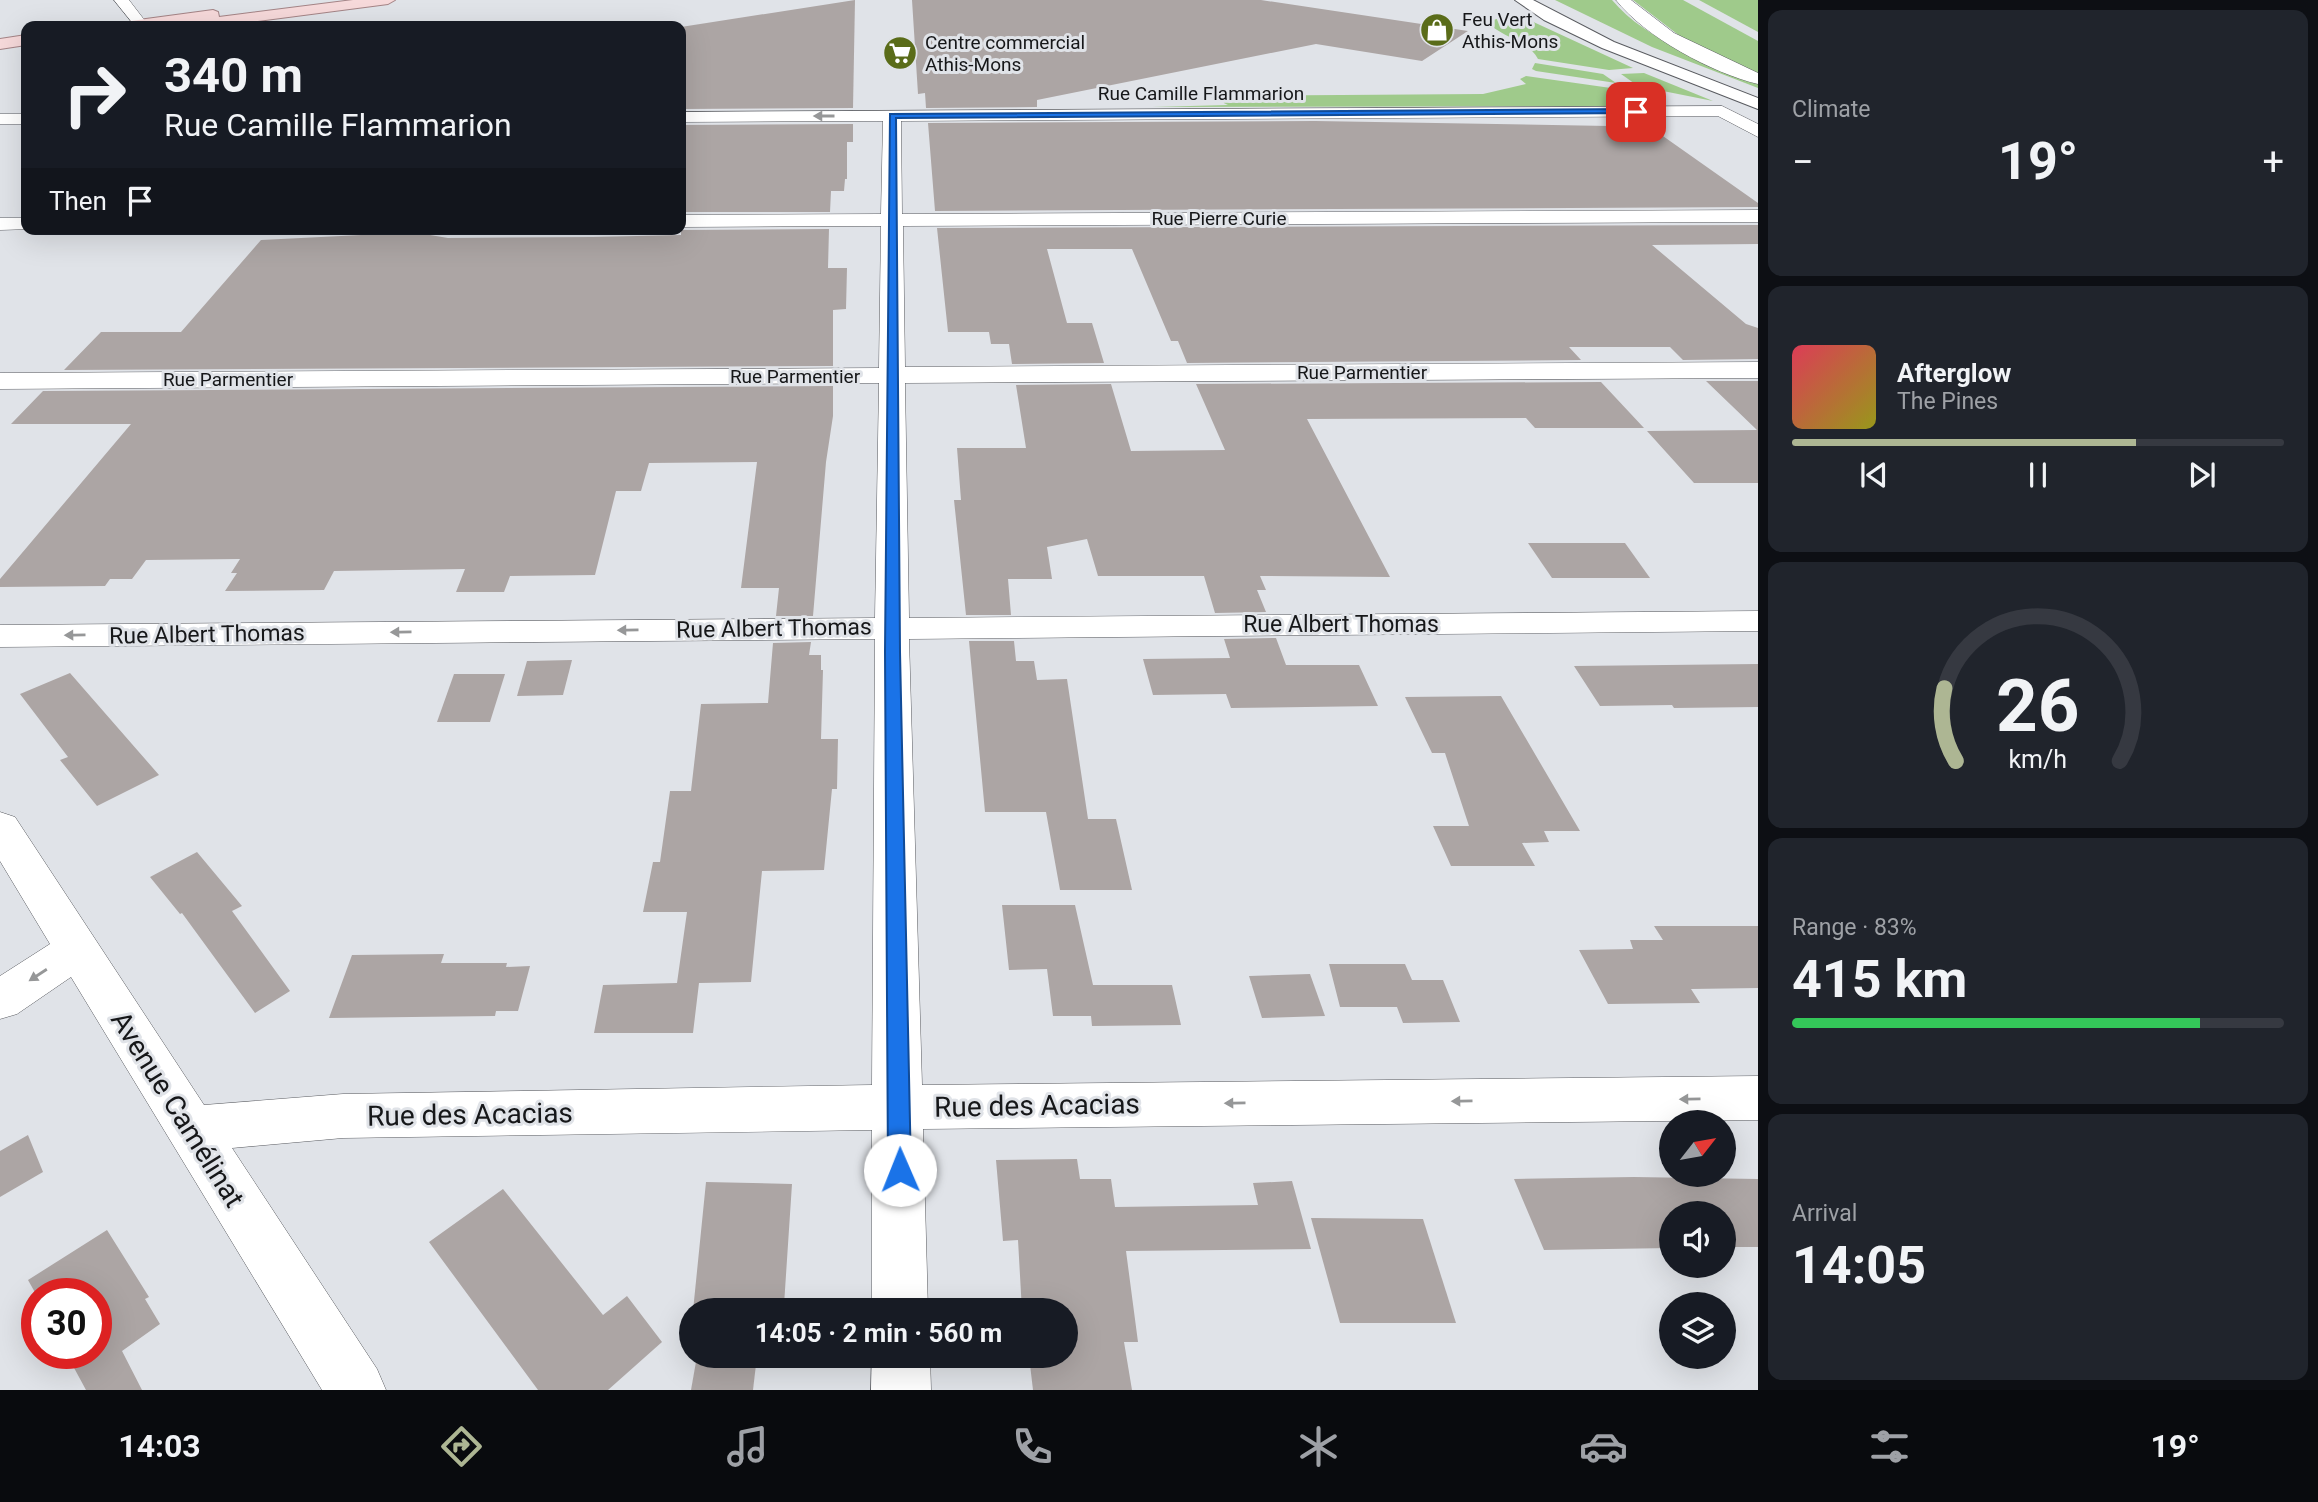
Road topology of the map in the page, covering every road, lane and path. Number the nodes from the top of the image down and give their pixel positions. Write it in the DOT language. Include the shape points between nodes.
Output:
graph roads {
  1 [pos="121,0"];
  2 [pos="326,0"];
  3 [pos="388,0"];
  4 [pos="1522,0"];
  5 [pos="1546,0"];
  6 [pos="1623,0"];
  7 [pos="133,21"];
  8 [pos="173,21"];
  9 [pos="226,21"];
  10 [pos="21,41"];
  11 [pos="0,44"];
  12 [pos="21,49"];
  13 [pos="0,51"];
  14 [pos="1758,79"];
  15 [pos="1758,92"];
  16 [pos="1758,104"];
  17 [pos="892,116"];
  18 [pos="686,117"];
  19 [pos="21,119"];
  20 [pos="0,120"];
  21 [pos="1758,132"];
  22 [pos="1758,216"];
  23 [pos="894,220"];
  24 [pos="686,221"];
  25 [pos="0,224"];
  26 [pos="21,224"];
  27 [pos="1758,370"];
  28 [pos="892,375"];
  29 [pos="0,381"];
  30 [pos="1758,621"];
  31 [pos="892,627"];
  32 [pos="0,636"];
  33 [pos="0,827"];
  34 [pos="77,950"];
  35 [pos="0,1000"];
  36 [pos="1758,1098"];
  37 [pos="899,1107"];
  38 [pos="191,1129"];
  39 [pos="901,1298"];
  40 [pos="901,1368"];
  41 [pos="356,1390"];
  42 [pos="901,1390"];
  1 -- 7 [label="street"];
  2 -- 8 [label="main road"];
  3 -- 9 [label="main road"];
  4 -- 16 [label="main road" via="1626,52"];
  5 -- 15 [label="main road" via="1623,39"];
  6 -- 14 [label="street" via="1673,39"];
  10 -- 11 [label="main road"];
  12 -- 13 [label="main road"];
  17 -- 18 [label="street, Rue Camille Flammarion, one-way"];
  17 -- 21 [label="street, Rue Camille Flammarion" via="1722,111"];
  17 -- 23 [label="street"];
  19 -- 20 [label="street"];
  22 -- 23 [label="street, Rue Pierre Curie"];
  23 -- 24 [label="street, Rue Pierre Curie"];
  23 -- 28 [label="street"];
  25 -- 26 [label="street"];
  27 -- 28 [label="street, Rue Parmentier"];
  28 -- 29 [label="street, Rue Parmentier"];
  28 -- 31 [label="street"];
  30 -- 31 [label="street, Rue Albert Thomas"];
  31 -- 32 [label="street, Rue Albert Thomas, one-way"];
  31 -- 37 [label="street"];
  33 -- 34 [label="street, Avenue Camélinat"];
  34 -- 35 [label="street, one-way"];
  34 -- 38 [label="street, Avenue Camélinat"];
  36 -- 37 [label="street, Rue des Acacias, one-way"];
  37 -- 38 [label="street, Rue des Acacias" via="342,1116"];
  37 -- 39 [label="street"];
  38 -- 41 [label="street, Avenue Camélinat"];
  40 -- 42 [label="street"];
}
